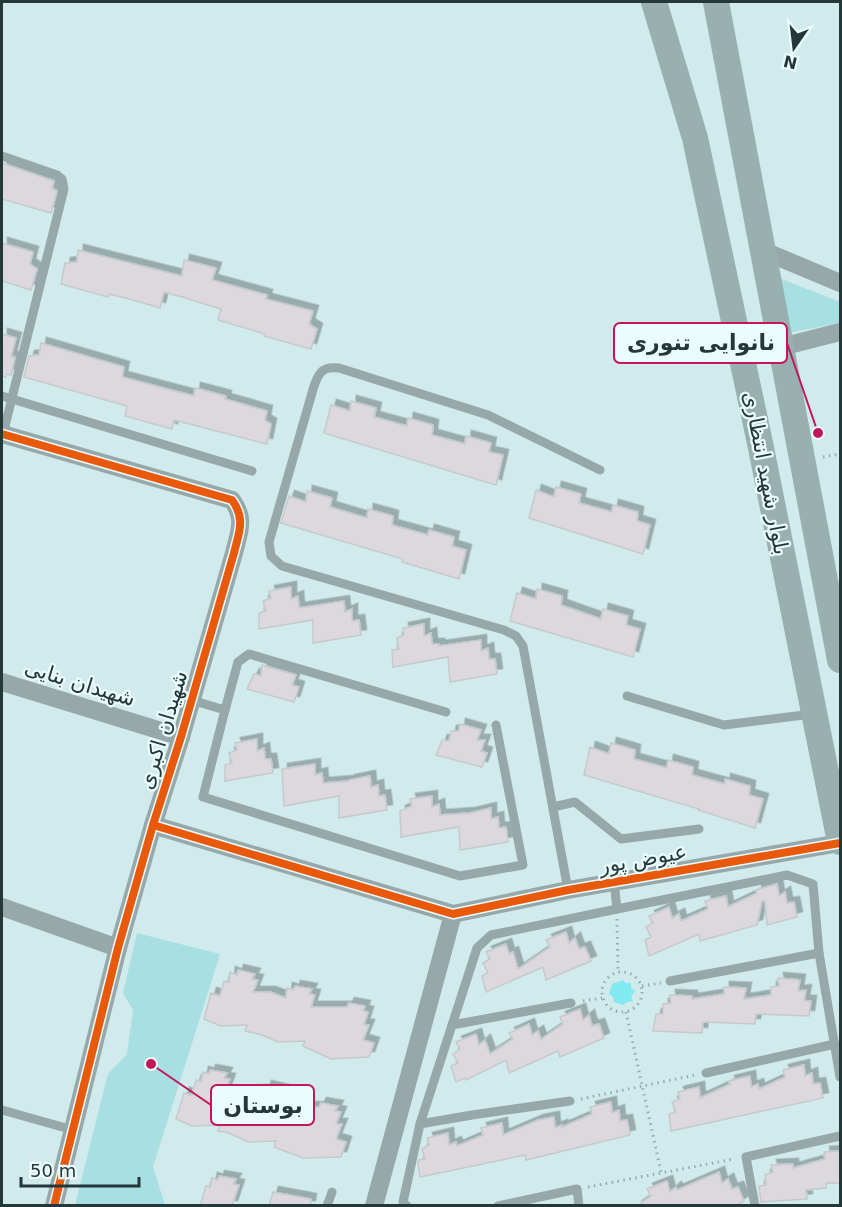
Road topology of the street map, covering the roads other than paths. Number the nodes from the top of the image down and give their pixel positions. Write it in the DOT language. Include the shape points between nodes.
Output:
graph roads {
  1 [pos="655,2"];
  2 [pos="717,3"];
  3 [pos="2,156"];
  4 [pos="764,251"];
  5 [pos="840,283"];
  6 [pos="840,332"];
  7 [pos="781,347"];
  8 [pos="6,398"];
  9 [pos="2,434"];
  10 [pos="798,434"];
  11 [pos="760,443"];
  12 [pos="600,470"];
  13 [pos="252,471"];
  14 [pos="840,660"];
  15 [pos="2,682"];
  16 [pos="627,696"];
  17 [pos="191,700"];
  18 [pos="225,710"];
  19 [pos="446,712"];
  20 [pos="814,714"];
  21 [pos="496,725"];
  22 [pos="181,737"];
  23 [pos="553,807"];
  24 [pos="153,825"];
  25 [pos="699,829"];
  26 [pos="840,843"];
  27 [pos="614,882"];
  28 [pos="568,890"];
  29 [pos="2,908"];
  30 [pos="617,909"];
  31 [pos="453,914"];
  32 [pos="118,948"];
  33 [pos="819,953"];
  34 [pos="670,981"];
  35 [pos="571,1003"];
  36 [pos="452,1025"];
  37 [pos="835,1044"];
  38 [pos="706,1073"];
  39 [pos="840,1077"];
  40 [pos="570,1101"];
  41 [pos="2,1110"];
  42 [pos="420,1124"];
  43 [pos="73,1130"];
  44 [pos="840,1136"];
  45 [pos="332,1192"];
  46 [pos="54,1206"];
  47 [pos="327,1206"];
  48 [pos="374,1206"];
  49 [pos="407,1206"];
  50 [pos="498,1206"];
  51 [pos="579,1206"];
  52 [pos="755,1206"];
  1 -- 11 [label="main road, بلوار شهید انتظاری" via="695,138"];
  2 -- 4 [label="main road, بلوار شهید انتظاری"];
  3 -- 8 [label="lane" via="57,175 62,178 64,189"];
  4 -- 5 [label="street"];
  4 -- 7 [label="main road, بلوار شهید انتظاری"];
  6 -- 7 [label="street"];
  7 -- 10 [label="main road, بلوار شهید انتظاری"];
  8 -- 9 [label="lane"];
  8 -- 13 [label="lane"];
  9 -- 17 [label="street, شهیدان اکبری" via="232,500 241,522"];
  10 -- 11 [label="main road"];
  10 -- 14 [label="main road, بلوار شهید انتظاری"];
  11 -- 20 [label="main road, بلوار شهید انتظاری"];
  12 -- 23 [label="lane" via="488,415 339,368 325,368 314,386 269,542 271,556 282,566 516,636 523,645"];
  15 -- 22 [label="street, شهیدان بنایی"];
  16 -- 20 [label="lane" via="724,725"];
  17 -- 18 [label="lane"];
  17 -- 22 [label="street, شهیدان اکبری"];
  18 -- 19 [label="lane" via="238,662 249,654"];
  18 -- 21 [label="lane" via="203,797 460,876 523,865"];
  20 -- 26 [label="main road, بلوار شهید انتظاری"];
  22 -- 24 [label="street, شهیدان اکبری"];
  23 -- 25 [label="lane" via="575,802 621,839"];
  23 -- 28 [label="lane"];
  24 -- 31 [label="street"];
  24 -- 32 [label="street, شهیدان اکبری"];
  26 -- 27 [label="street, عیوض پور"];
  27 -- 28 [label="street, عیوض پور"];
  27 -- 30 [label="lane"];
  28 -- 31 [label="street, عیوض پور"];
  29 -- 32 [label="street"];
  30 -- 33 [label="lane" via="787,875 813,884"];
  30 -- 36 [label="lane" via="491,935 477,948"];
  31 -- 48 [label="street"];
  32 -- 43 [label="street, شهیدان اکبری"];
  33 -- 34 [label="lane"];
  33 -- 37 [label="lane"];
  35 -- 36 [label="lane"];
  36 -- 42 [label="lane"];
  37 -- 38 [label="lane"];
  37 -- 39 [label="lane"];
  40 -- 42 [label="lane"];
  41 -- 43 [label="lane"];
  42 -- 49 [label="lane" via="403,1202"];
  43 -- 46 [label="street, شهیدان اکبری"];
  44 -- 52 [label="lane" via="746,1157"];
  45 -- 47 [label="lane"];
  50 -- 51 [label="lane" via="577,1189"];
}
